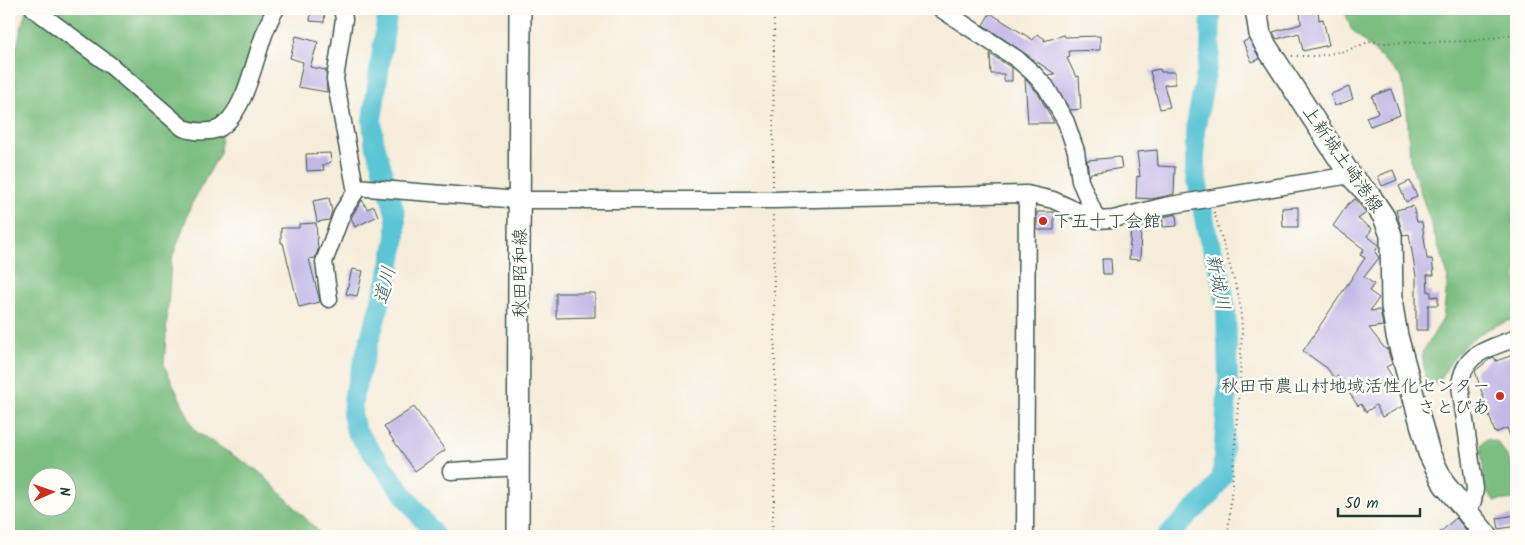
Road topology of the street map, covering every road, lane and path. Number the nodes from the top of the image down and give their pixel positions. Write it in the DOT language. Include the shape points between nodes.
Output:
graph roads {
  1 [pos="34,9"];
  2 [pos="276,9"];
  3 [pos="342,9"];
  4 [pos="520,9"];
  5 [pos="774,9"];
  6 [pos="941,9"];
  7 [pos="1256,9"];
  8 [pos="1516,34"];
  9 [pos="1274,58"];
  10 [pos="1350,175"];
  11 [pos="358,188"];
  12 [pos="1027,194"];
  13 [pos="1212,198"];
  14 [pos="520,200"];
  15 [pos="773,200"];
  16 [pos="1097,220"];
  17 [pos="329,300"];
  18 [pos="1516,338"];
  19 [pos="518,467"];
  20 [pos="451,471"];
  21 [pos="1464,510"];
  22 [pos="518,536"];
  23 [pos="772,536"];
  24 [pos="1025,536"];
  25 [pos="1228,536"];
  26 [pos="1487,536"];
  1 -- 2 [label="street" via="110,65 183,128 192,131 216,130 236,109 255,66 269,18"];
  3 -- 11 [label="street" via="344,19 335,79 355,187"];
  4 -- 14 [label="main road, 秋田昭和線"];
  5 -- 15 [label="path"];
  6 -- 16 [label="street" via="1017,59 1046,87 1066,122 1076,151 1080,181"];
  7 -- 9 [label="main road, 上新城土崎港線" via="1260,34"];
  8 -- 9 [label="path" via="1474,40 1371,41 1346,51"];
  9 -- 10 [label="main road, 上新城土崎港線"];
  10 -- 13 [label="street"];
  10 -- 21 [label="main road, 上新城土崎港線" via="1370,196 1391,235 1392,306 1404,361 1430,453 1444,484"];
  11 -- 14 [label="street"];
  11 -- 17 [label="street" via="343,211 324,262"];
  12 -- 15 [label="street"];
  12 -- 16 [label="street" via="1053,200"];
  12 -- 24 [label="street"];
  13 -- 16 [label="street"];
  13 -- 25 [label="path" via="1239,297 1242,327"];
  14 -- 15 [label="street"];
  14 -- 19 [label="main road, 秋田昭和線"];
  15 -- 23 [label="path" via="776,455"];
  18 -- 21 [label="street" via="1477,354 1465,365 1461,375 1475,489 1473,501"];
  19 -- 20 [label="street"];
  19 -- 22 [label="main road, 秋田昭和線"];
  21 -- 26 [label="main road, 上新城土崎港線"];
}
